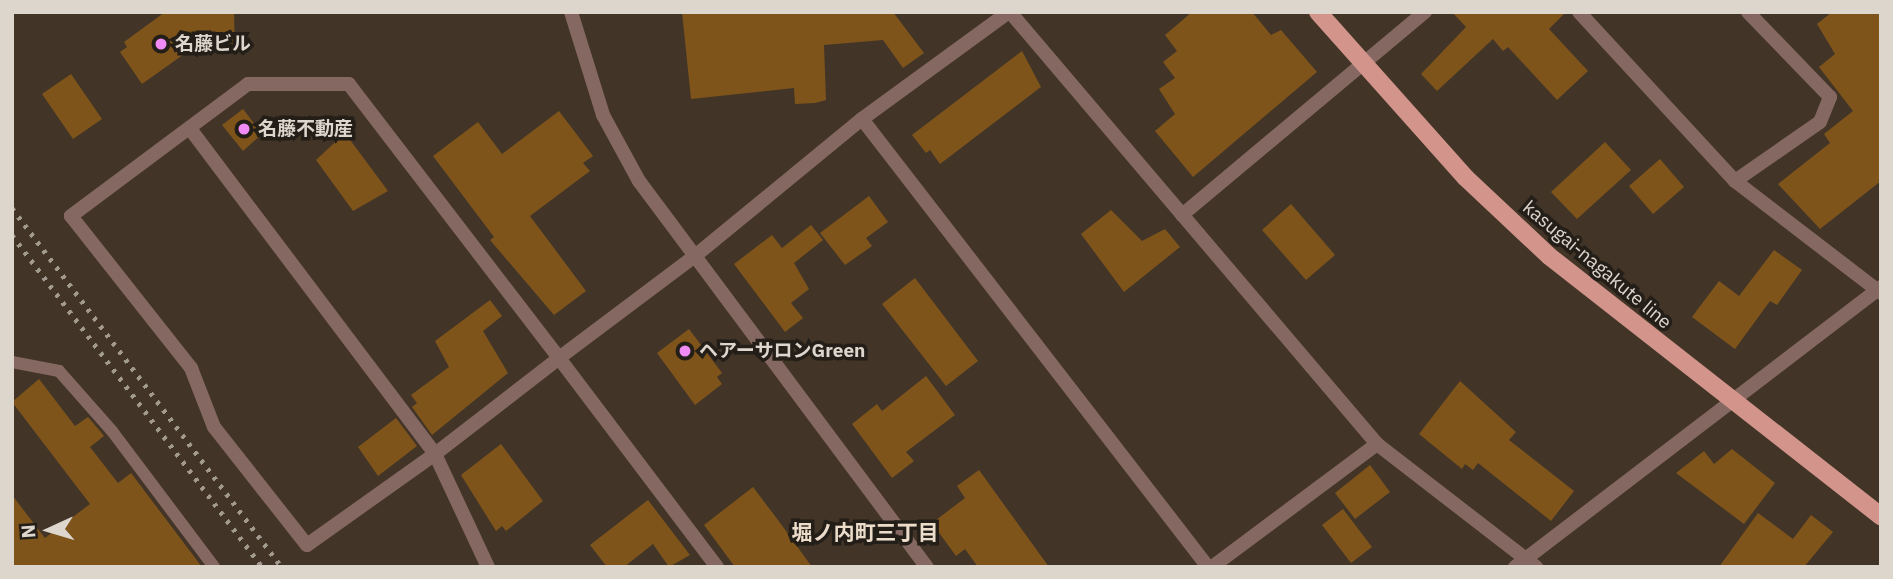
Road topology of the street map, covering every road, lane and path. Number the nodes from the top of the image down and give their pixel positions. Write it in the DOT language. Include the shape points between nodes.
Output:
graph roads {
  1 [pos="571,12"];
  2 [pos="1009,12"];
  3 [pos="1318,12"];
  4 [pos="1425,12"];
  5 [pos="1579,12"];
  6 [pos="1748,12"];
  7 [pos="1363,63"];
  8 [pos="862,119"];
  9 [pos="191,130"];
  10 [pos="1735,181"];
  11 [pos="1182,215"];
  12 [pos="695,256"];
  13 [pos="1879,290"];
  14 [pos="559,358"];
  15 [pos="12,362"];
  16 [pos="1730,401"];
  17 [pos="1377,444"];
  18 [pos="435,454"];
  19 [pos="1881,516"];
  20 [pos="1525,564"];
  21 [pos="214,567"];
  22 [pos="488,567"];
  23 [pos="717,567"];
  24 [pos="927,567"];
  25 [pos="1210,567"];
  1 -- 12 [label="street" via="603,115 639,181"];
  2 -- 8 [label="street"];
  2 -- 11 [label="street"];
  3 -- 7 [label="main road, kasugai-nagakute line"];
  4 -- 7 [label="street"];
  5 -- 10 [label="street"];
  6 -- 10 [label="street" via="1830,97 1820,122"];
  7 -- 11 [label="street"];
  7 -- 16 [label="main road, kasugai-nagakute line" via="1466,178 1549,256"];
  8 -- 12 [label="street"];
  8 -- 25 [label="street"];
  9 -- 14 [label="street" via="248,84 349,84"];
  9 -- 18 [label="street"];
  9 -- 18 [label="street" via="71,216 191,368 214,427 307,545"];
  10 -- 13 [label="street"];
  11 -- 17 [label="street"];
  12 -- 14 [label="street"];
  12 -- 24 [label="street"];
  13 -- 16 [label="street"];
  14 -- 18 [label="street"];
  14 -- 23 [label="street"];
  15 -- 21 [label="lane" via="58,371 112,430"];
  16 -- 19 [label="main road, kasugai-nagakute line"];
  16 -- 20 [label="street"];
  17 -- 20 [label="street"];
  17 -- 25 [label="street"];
  18 -- 22 [label="street"];
}
